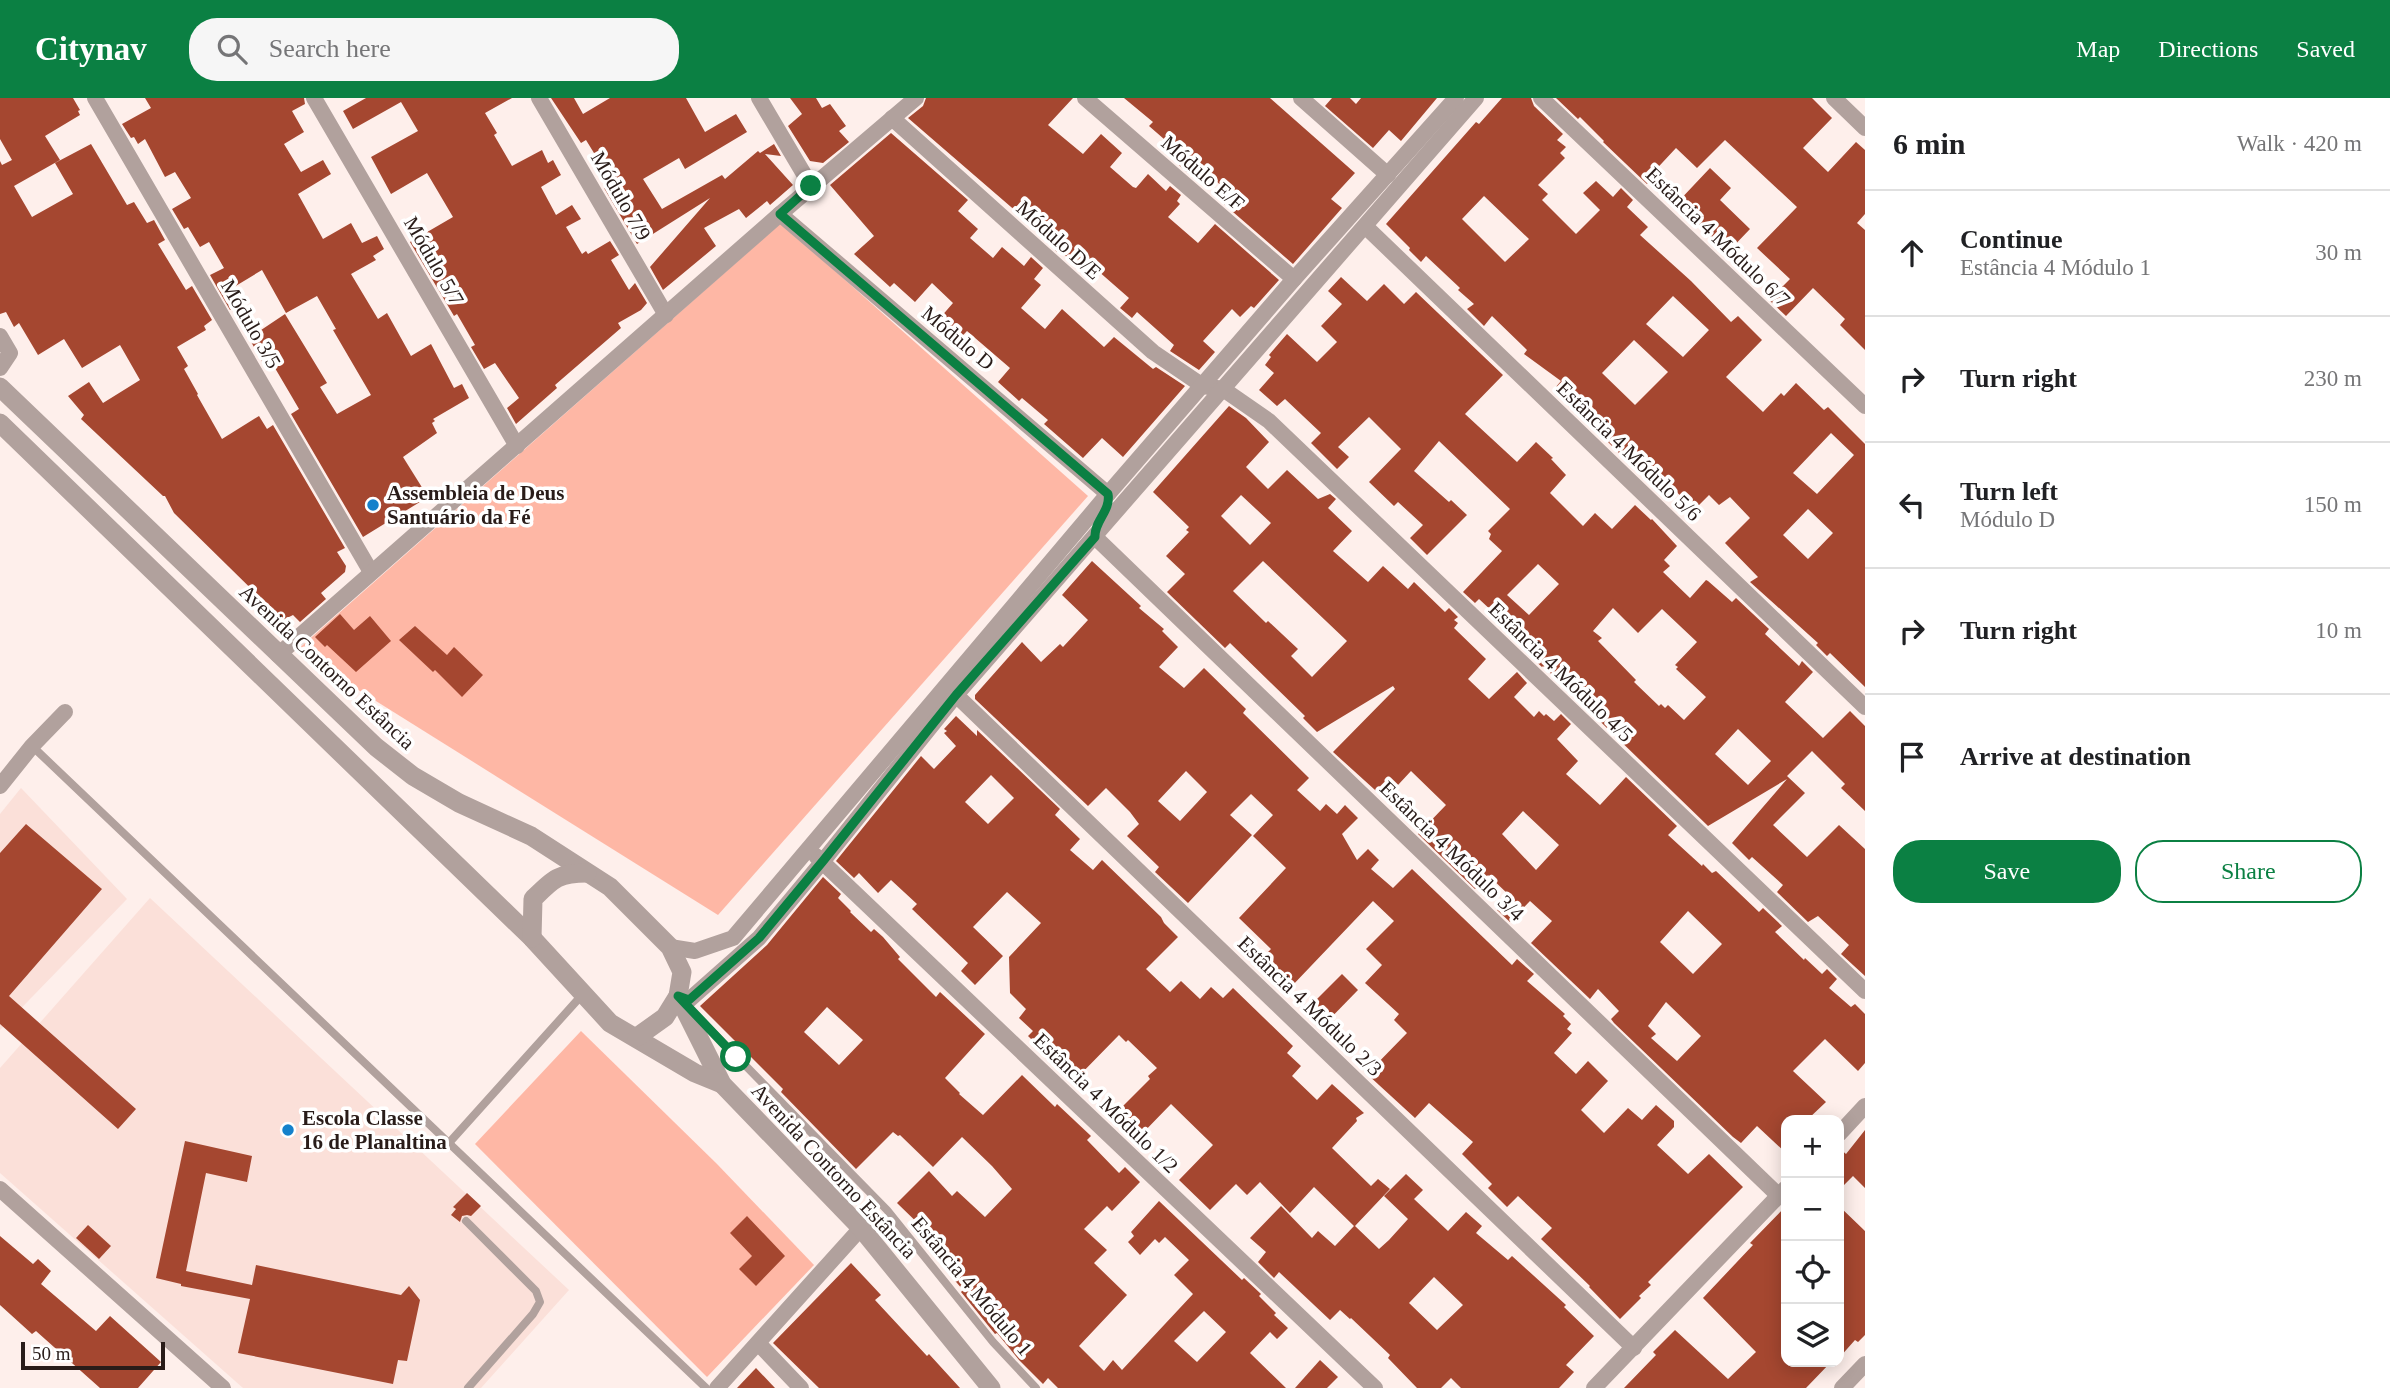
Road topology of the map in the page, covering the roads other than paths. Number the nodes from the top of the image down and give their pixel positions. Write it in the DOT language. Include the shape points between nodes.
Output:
graph roads {
  1 [pos="95,98"];
  2 [pos="314,98"];
  3 [pos="539,98"];
  4 [pos="759,98"];
  5 [pos="916,98"];
  6 [pos="1085,98"];
  7 [pos="1301,98"];
  8 [pos="1456,98"];
  9 [pos="1476,98"];
  10 [pos="1541,98"];
  11 [pos="1834,98"];
  12 [pos="892,118"];
  13 [pos="1865,128"];
  14 [pos="1416,155"];
  15 [pos="1388,175"];
  16 [pos="811,186"];
  17 [pos="780,214"];
  18 [pos="1364,226"];
  19 [pos="1294,279"];
  20 [pos="666,315"];
  21 [pos="0,336"];
  22 [pos="0,368"];
  23 [pos="1203,386"];
  24 [pos="0,387"];
  25 [pos="1223,389"];
  26 [pos="1865,406"];
  27 [pos="0,423"];
  28 [pos="517,446"];
  29 [pos="1108,494"];
  30 [pos="1095,537"];
  31 [pos="370,572"];
  32 [pos="278,655"];
  33 [pos="956,695"];
  34 [pos="1865,706"];
  35 [pos="65,712"];
  36 [pos="32,746"];
  37 [pos="0,786"];
  38 [pos="807,849"];
  39 [pos="823,861"];
  40 [pos="587,873"];
  41 [pos="532,938"];
  42 [pos="670,947"];
  43 [pos="1865,991"];
  44 [pos="582,995"];
  45 [pos="678,996"];
  46 [pos="637,1037"];
  47 [pos="722,1084"];
  48 [pos="1865,1106"];
  49 [pos="1844,1128"];
  50 [pos="448,1144"];
  51 [pos="0,1189"];
  52 [pos="1781,1190"];
  53 [pos="1781,1194"];
  54 [pos="466,1222"];
  55 [pos="861,1228"];
  56 [pos="758,1343"];
  57 [pos="1634,1348"];
  58 [pos="1865,1364"];
  59 [pos="223,1388"];
  60 [pos="468,1388"];
  61 [pos="706,1388"];
  62 [pos="717,1388"];
  63 [pos="801,1388"];
  64 [pos="991,1388"];
  65 [pos="1035,1388"];
  66 [pos="1375,1388"];
  67 [pos="1594,1388"];
  68 [pos="1842,1388"];
  1 -- 31 [label="street, Módulo 3/5"];
  2 -- 28 [label="street, Módulo 5/7"];
  3 -- 20 [label="street, Módulo 7/9"];
  4 -- 16 [label="street"];
  5 -- 12 [label="street"];
  6 -- 19 [label="street, Módulo E/F"];
  7 -- 15 [label="street"];
  8 -- 14 [label="street"];
  9 -- 14 [label="street"];
  10 -- 26 [label="street, Estância 4 Módulo 6/7"];
  11 -- 13 [label="street"];
  12 -- 16 [label="street"];
  12 -- 23 [label="street, Módulo D/E" via="1153,352"];
  14 -- 15 [label="street"];
  14 -- 18 [label="street"];
  15 -- 19 [label="street"];
  16 -- 17 [label="street"];
  17 -- 20 [label="street"];
  17 -- 29 [label="street, Módulo D"];
  18 -- 25 [label="street"];
  18 -- 34 [label="street, Estância 4 Módulo 5/6"];
  19 -- 23 [label="street"];
  20 -- 28 [label="street"];
  21 -- 22 [label="street" via="10,353"];
  23 -- 25 [label="street"];
  23 -- 29 [label="street"];
  24 -- 32 [label="street, Avenida Contorno Estância"];
  25 -- 30 [label="street"];
  25 -- 43 [label="street, Estância 4 Módulo 4/5" via="1269,421"];
  27 -- 41 [label="street, Avenida Contorno Estância"];
  28 -- 31 [label="street"];
  29 -- 30 [label="street"];
  29 -- 38 [label="street"];
  30 -- 33 [label="street"];
  30 -- 52 [label="street, Estância 4 Módulo 3/4"];
  31 -- 32 [label="street"];
  32 -- 40 [label="street, Avenida Contorno Estância" via="413,776 531,836"];
  33 -- 39 [label="street"];
  33 -- 57 [label="street, Estância 4 Módulo 2/3"];
  35 -- 36 [label="street"];
  36 -- 37 [label="street"];
  36 -- 50 [label="lane"];
  38 -- 39 [label="street, Estância 4 Módulo 1/2"];
  38 -- 42 [label="street" via="733,938 695,951"];
  39 -- 45 [label="street" via="759,938 689,1000"];
  39 -- 66 [label="street, Estância 4 Módulo 1/2"];
  40 -- 41 [label="street" via="566,873 533,899"];
  40 -- 42 [label="street, Avenida Contorno Estância" via="610,887"];
  41 -- 44 [label="street, Avenida Contorno Estância"];
  42 -- 45 [label="street, Avenida Contorno Estância" via="682,972"];
  44 -- 46 [label="street, Avenida Contorno Estância" via="610,1023"];
  44 -- 50 [label="lane"];
  45 -- 46 [label="street" via="665,1017"];
  45 -- 47 [label="street, Avenida Contorno Estância"];
  45 -- 65 [label="lane, Estância 4 Módulo 1" via="887,1210"];
  46 -- 47 [label="street, Avenida Contorno Estância"];
  47 -- 55 [label="street, Avenida Contorno Estância"];
  48 -- 49 [label="street"];
  50 -- 61 [label="lane"];
  51 -- 59 [label="street"];
  53 -- 57 [label="street"];
  54 -- 60 [label="lane" via="536,1291 540,1302"];
  55 -- 56 [label="street"];
  55 -- 64 [label="street, Avenida Contorno Estância"];
  56 -- 62 [label="street"];
  56 -- 63 [label="street"];
  57 -- 67 [label="street"];
  58 -- 68 [label="street"];
}
